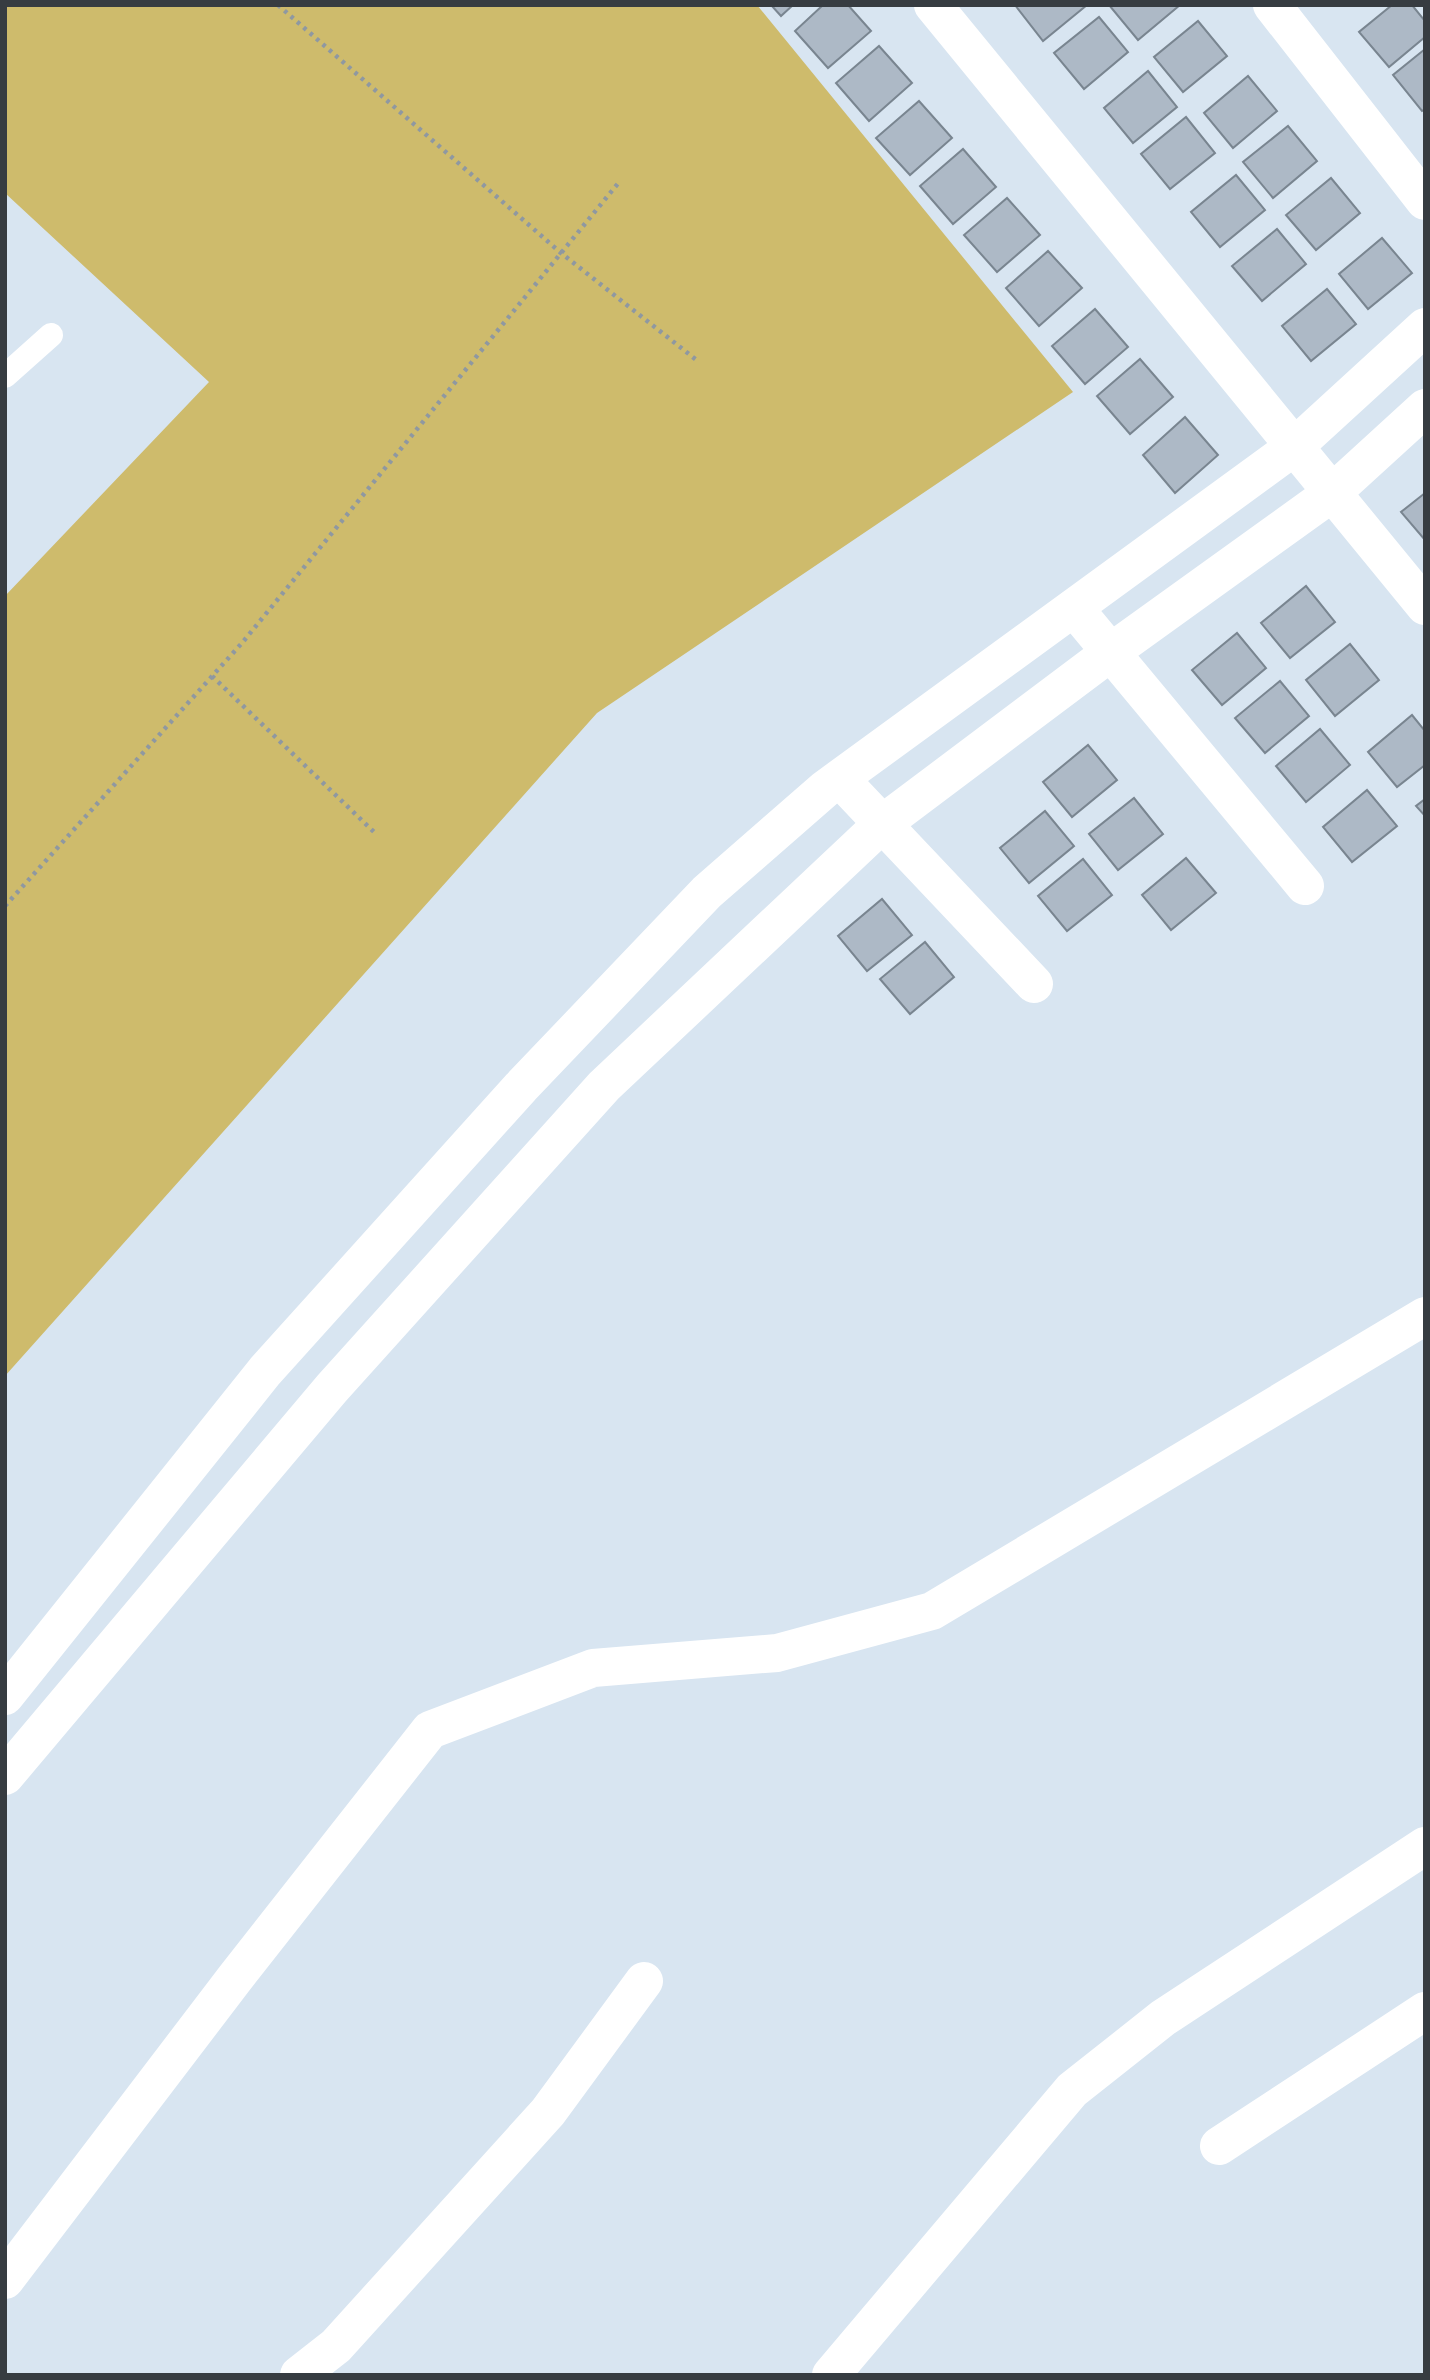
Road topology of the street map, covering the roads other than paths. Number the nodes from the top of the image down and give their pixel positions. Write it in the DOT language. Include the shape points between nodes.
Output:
graph roads {
  1 [pos="933,5"];
  2 [pos="1272,5"];
  3 [pos="1425,201"];
  4 [pos="1425,327"];
  5 [pos="51,335"];
  6 [pos="5,376"];
  7 [pos="1425,408"];
  8 [pos="1294,447"];
  9 [pos="1332,493"];
  10 [pos="1425,606"];
  11 [pos="1074,608"];
  12 [pos="1111,652"];
  13 [pos="840,779"];
  14 [pos="882,824"];
  15 [pos="1305,886"];
  16 [pos="1034,984"];
  17 [pos="1425,1317"];
  18 [pos="5,1696"];
  19 [pos="5,1776"];
  20 [pos="1425,1846"];
  21 [pos="644,1981"];
  22 [pos="1425,2011"];
  23 [pos="1219,2146"];
  24 [pos="5,2280"];
  25 [pos="299,2375"];
  26 [pos="831,2375"];
  1 -- 8 [label="street"];
  2 -- 3 [label="street"];
  4 -- 8 [label="street"];
  5 -- 6 [label="lane"];
  7 -- 9 [label="street"];
  8 -- 9 [label="street"];
  8 -- 11 [label="street"];
  9 -- 10 [label="street"];
  9 -- 12 [label="street"];
  11 -- 12 [label="street"];
  11 -- 13 [label="street"];
  12 -- 14 [label="street"];
  12 -- 15 [label="street"];
  13 -- 14 [label="street"];
  13 -- 18 [label="street" via="707,892 521,1087 265,1371"];
  14 -- 16 [label="street"];
  14 -- 19 [label="street" via="604,1086 332,1388"];
  17 -- 24 [label="street" via="932,1611 777,1653 593,1668 430,1730"];
  20 -- 26 [label="street" via="1163,2018 1072,2090"];
  21 -- 25 [label="street" via="548,2112 336,2346"];
  22 -- 23 [label="street"];
}
